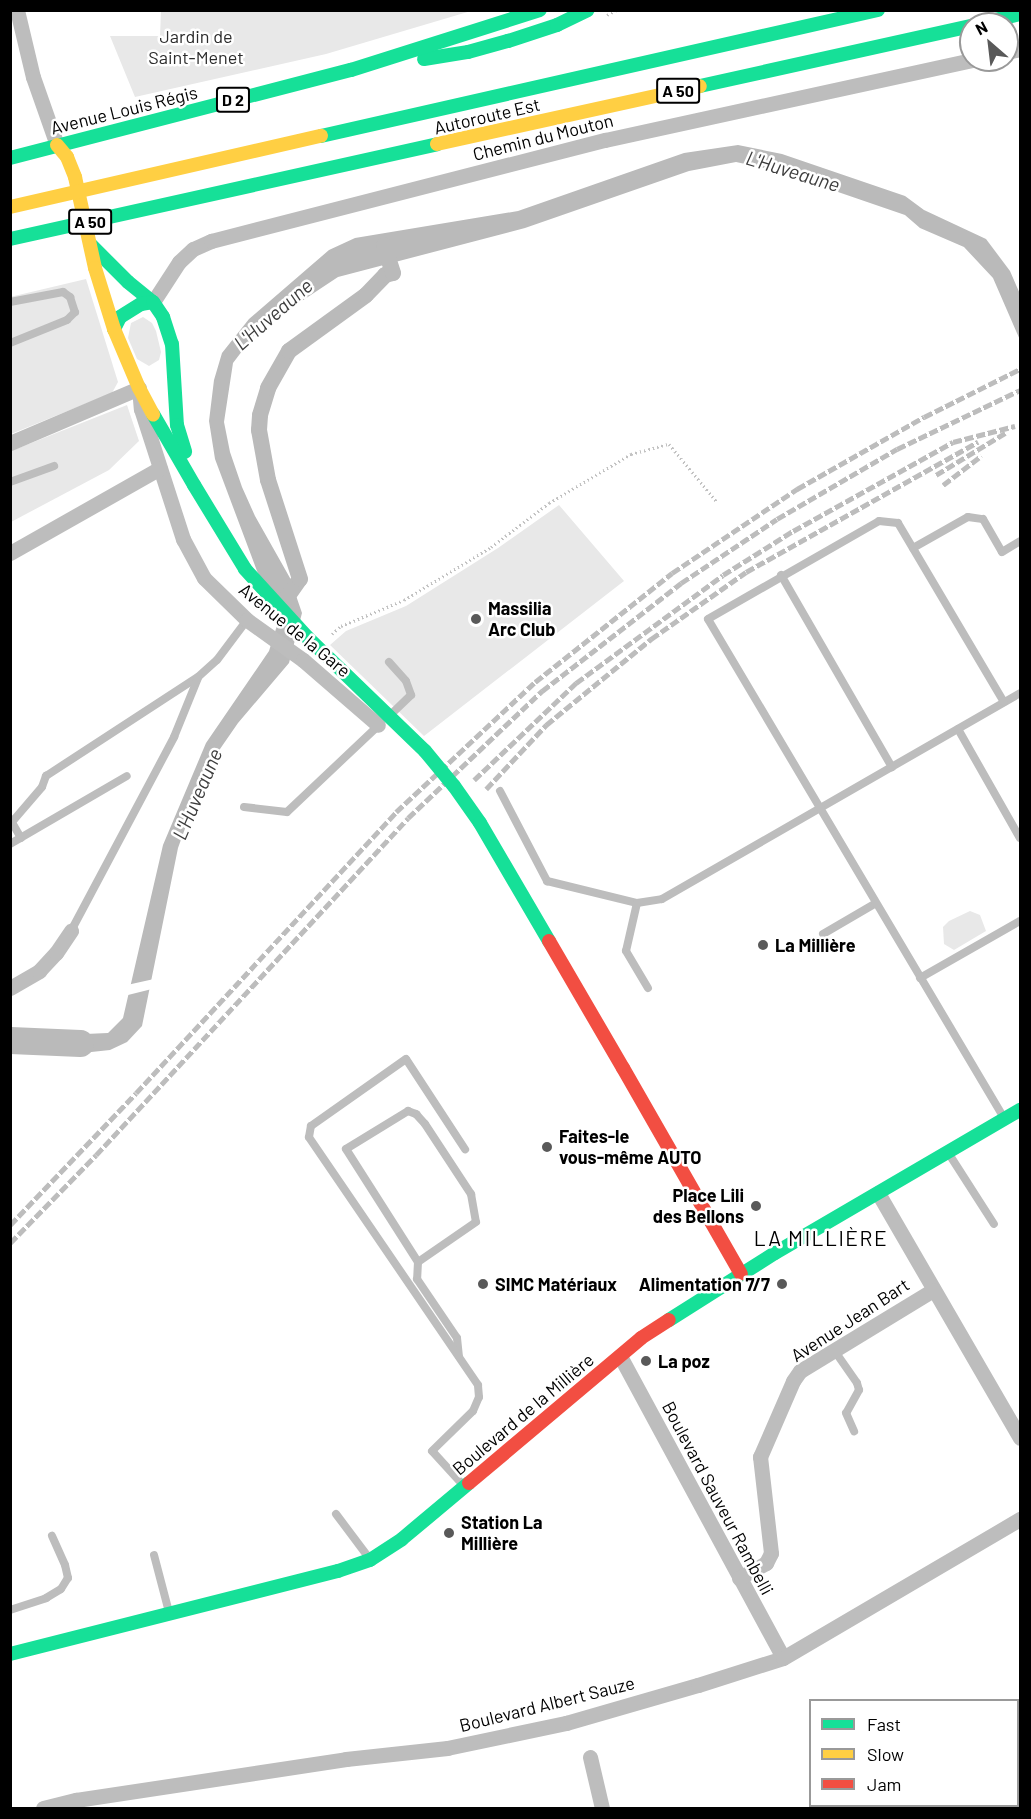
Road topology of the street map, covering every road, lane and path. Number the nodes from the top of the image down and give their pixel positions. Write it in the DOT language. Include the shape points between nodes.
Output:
graph roads {
  1 [pos="17,10"];
  2 [pos="491,10"];
  3 [pos="588,10"];
  4 [pos="878,10"];
  5 [pos="528,12"];
  6 [pos="489,27"];
  7 [pos="959,29"];
  8 [pos="959,63"];
  9 [pos="351,70"];
  10 [pos="57,145"];
  11 [pos="10,158"];
  12 [pos="10,207"];
  13 [pos="10,239"];
  14 [pos="90,241"];
  15 [pos="10,302"];
  16 [pos="153,302"];
  17 [pos="114,328"];
  18 [pos="10,343"];
  19 [pos="173,361"];
  20 [pos="148,383"];
  21 [pos="10,443"];
  22 [pos="54,466"];
  23 [pos="160,468"];
  24 [pos="10,482"];
  25 [pos="194,485"];
  26 [pos="717,502"];
  27 [pos="1020,541"];
  28 [pos="913,548"];
  29 [pos="10,552"];
  30 [pos="781,575"];
  31 [pos="247,621"];
  32 [pos="341,626"];
  33 [pos="389,662"];
  34 [pos="198,677"];
  35 [pos="1020,693"];
  36 [pos="1004,702"];
  37 [pos="378,725"];
  38 [pos="958,729"];
  39 [pos="892,767"];
  40 [pos="127,776"];
  41 [pos="500,791"];
  42 [pos="244,807"];
  43 [pos="820,808"];
  44 [pos="11,820"];
  45 [pos="21,838"];
  46 [pos="1020,838"];
  47 [pos="10,844"];
  48 [pos="637,903"];
  49 [pos="876,903"];
  50 [pos="1020,921"];
  51 [pos="71,931"];
  52 [pos="823,934"];
  53 [pos="920,978"];
  54 [pos="10,988"];
  55 [pos="648,988"];
  56 [pos="1020,1110"];
  57 [pos="1005,1119"];
  58 [pos="465,1149"];
  59 [pos="948,1152"];
  60 [pos="878,1193"];
  61 [pos="994,1224"];
  62 [pos="418,1262"];
  63 [pos="741,1274"];
  64 [pos="933,1290"];
  65 [pos="834,1350"];
  66 [pos="620,1356"];
  67 [pos="459,1358"];
  68 [pos="854,1431"];
  69 [pos="1020,1438"];
  70 [pos="465,1486"];
  71 [pos="336,1514"];
  72 [pos="1020,1519"];
  73 [pos="52,1536"];
  74 [pos="154,1555"];
  75 [pos="370,1560"];
  76 [pos="739,1578"];
  77 [pos="10,1610"];
  78 [pos="170,1613"];
  79 [pos="10,1654"];
  80 [pos="783,1658"];
  81 [pos="590,1757"];
  82 [pos="43,1809"];
  83 [pos="602,1809"];
  1 -- 10 [label="street" via="33,77"];
  2 -- 6 [label="street"];
  3 -- 9 [label="main road, Avenue Louis Régis / D 2" via="557,25 468,52"];
  4 -- 12 [label="main road, Autoroute Est / A 50"];
  5 -- 6 [label="main road, Avenue Louis Régis / D 2"];
  6 -- 9 [label="main road, Avenue Louis Régis / D 2"];
  7 -- 13 [label="main road, Autoroute Est / A 50"];
  8 -- 16 [label="street, Chemin du Mouton" via="605,140 211,241 193,249 179,262"];
  9 -- 10 [label="main road, Avenue Louis Régis / D 2"];
  10 -- 11 [label="main road, Avenue Louis Régis / D 2"];
  10 -- 14 [label="main road" via="75,177"];
  14 -- 16 [label="main road" via="128,282"];
  14 -- 17 [label="main road"];
  15 -- 18 [label="lane" via="63,292 70,297 75,312 68,320"];
  16 -- 17 [label="main road" via="129,309"];
  16 -- 19 [label="main road" via="169,331"];
  17 -- 20 [label="main road"];
  19 -- 20 [label="main road"];
  19 -- 25 [label="main road" via="177,425"];
  20 -- 21 [label="street"];
  20 -- 23 [label="street, Avenue de la Gare" via="141,409"];
  20 -- 25 [label="main road"];
  22 -- 24 [label="lane"];
  23 -- 29 [label="street"];
  23 -- 31 [label="street, Avenue de la Gare" via="191,558 204,578"];
  25 -- 63 [label="main road, bridge" via="245,569 307,637 425,752 480,823"];
  26 -- 32 [label="path" via="669,444 631,454 549,503 491,547 404,600"];
  27 -- 28 [label="lane" via="1002,552 983,519 968,517"];
  28 -- 30 [label="lane" via="898,523 879,520"];
  28 -- 36 [label="lane"];
  30 -- 39 [label="lane"];
  30 -- 43 [label="lane" via="708,619"];
  31 -- 34 [label="lane" via="217,660"];
  31 -- 37 [label="street, Avenue de la Gare" via="298,657"];
  33 -- 37 [label="lane" via="406,681 411,695"];
  34 -- 44 [label="lane" via="46,776 42,787"];
  34 -- 51 [label="lane" via="174,736"];
  35 -- 36 [label="lane"];
  36 -- 38 [label="lane"];
  37 -- 42 [label="lane" via="287,812"];
  38 -- 39 [label="lane"];
  38 -- 46 [label="lane"];
  39 -- 43 [label="lane"];
  40 -- 45 [label="lane"];
  41 -- 48 [label="lane" via="547,881"];
  43 -- 48 [label="lane" via="662,899"];
  43 -- 49 [label="lane"];
  44 -- 45 [label="lane"];
  45 -- 47 [label="lane"];
  48 -- 55 [label="lane" via="626,951"];
  49 -- 52 [label="lane"];
  49 -- 53 [label="lane"];
  50 -- 53 [label="lane"];
  51 -- 54 [label="street" via="39,971"];
  53 -- 57 [label="lane"];
  56 -- 57 [label="main road, Boulevard de la Millière"];
  57 -- 59 [label="main road, Boulevard de la Millière"];
  58 -- 67 [label="lane" via="406,1059 310,1126 309,1137"];
  59 -- 60 [label="main road, Boulevard de la Millière"];
  59 -- 61 [label="lane"];
  60 -- 63 [label="main road, Boulevard de la Millière"];
  60 -- 64 [label="street"];
  62 -- 62 [label="lane" via="476,1222 471,1194 425,1124 408,1111 346,1149"];
  62 -- 67 [label="lane" via="417,1279 457,1338"];
  63 -- 66 [label="main road, Boulevard de la Millière" via="641,1338"];
  64 -- 65 [label="street, Avenue Jean Bart"];
  64 -- 69 [label="street"];
  65 -- 68 [label="lane" via="859,1390 846,1413"];
  65 -- 76 [label="street, Avenue Jean Bart" via="800,1371 793,1381 760,1457 771,1553 766,1563"];
  66 -- 70 [label="main road, Boulevard de la Millière"];
  66 -- 76 [label="street, Boulevard Sauveur Rambelli"];
  67 -- 70 [label="lane" via="478,1385 479,1397 472,1411 432,1450"];
  70 -- 75 [label="main road, Boulevard de la Millière" via="402,1539"];
  71 -- 75 [label="lane"];
  72 -- 80 [label="street, Boulevard Albert Sauze"];
  73 -- 77 [label="lane" via="68,1578 61,1589 46,1598"];
  74 -- 78 [label="lane"];
  75 -- 78 [label="main road, Boulevard de la Millière"];
  76 -- 80 [label="street, Boulevard Sauveur Rambelli"];
  78 -- 79 [label="main road, Boulevard de la Millière"];
  80 -- 82 [label="street, Boulevard Albert Sauze" via="507,1737 76,1800"];
  81 -- 83 [label="street"];
}
